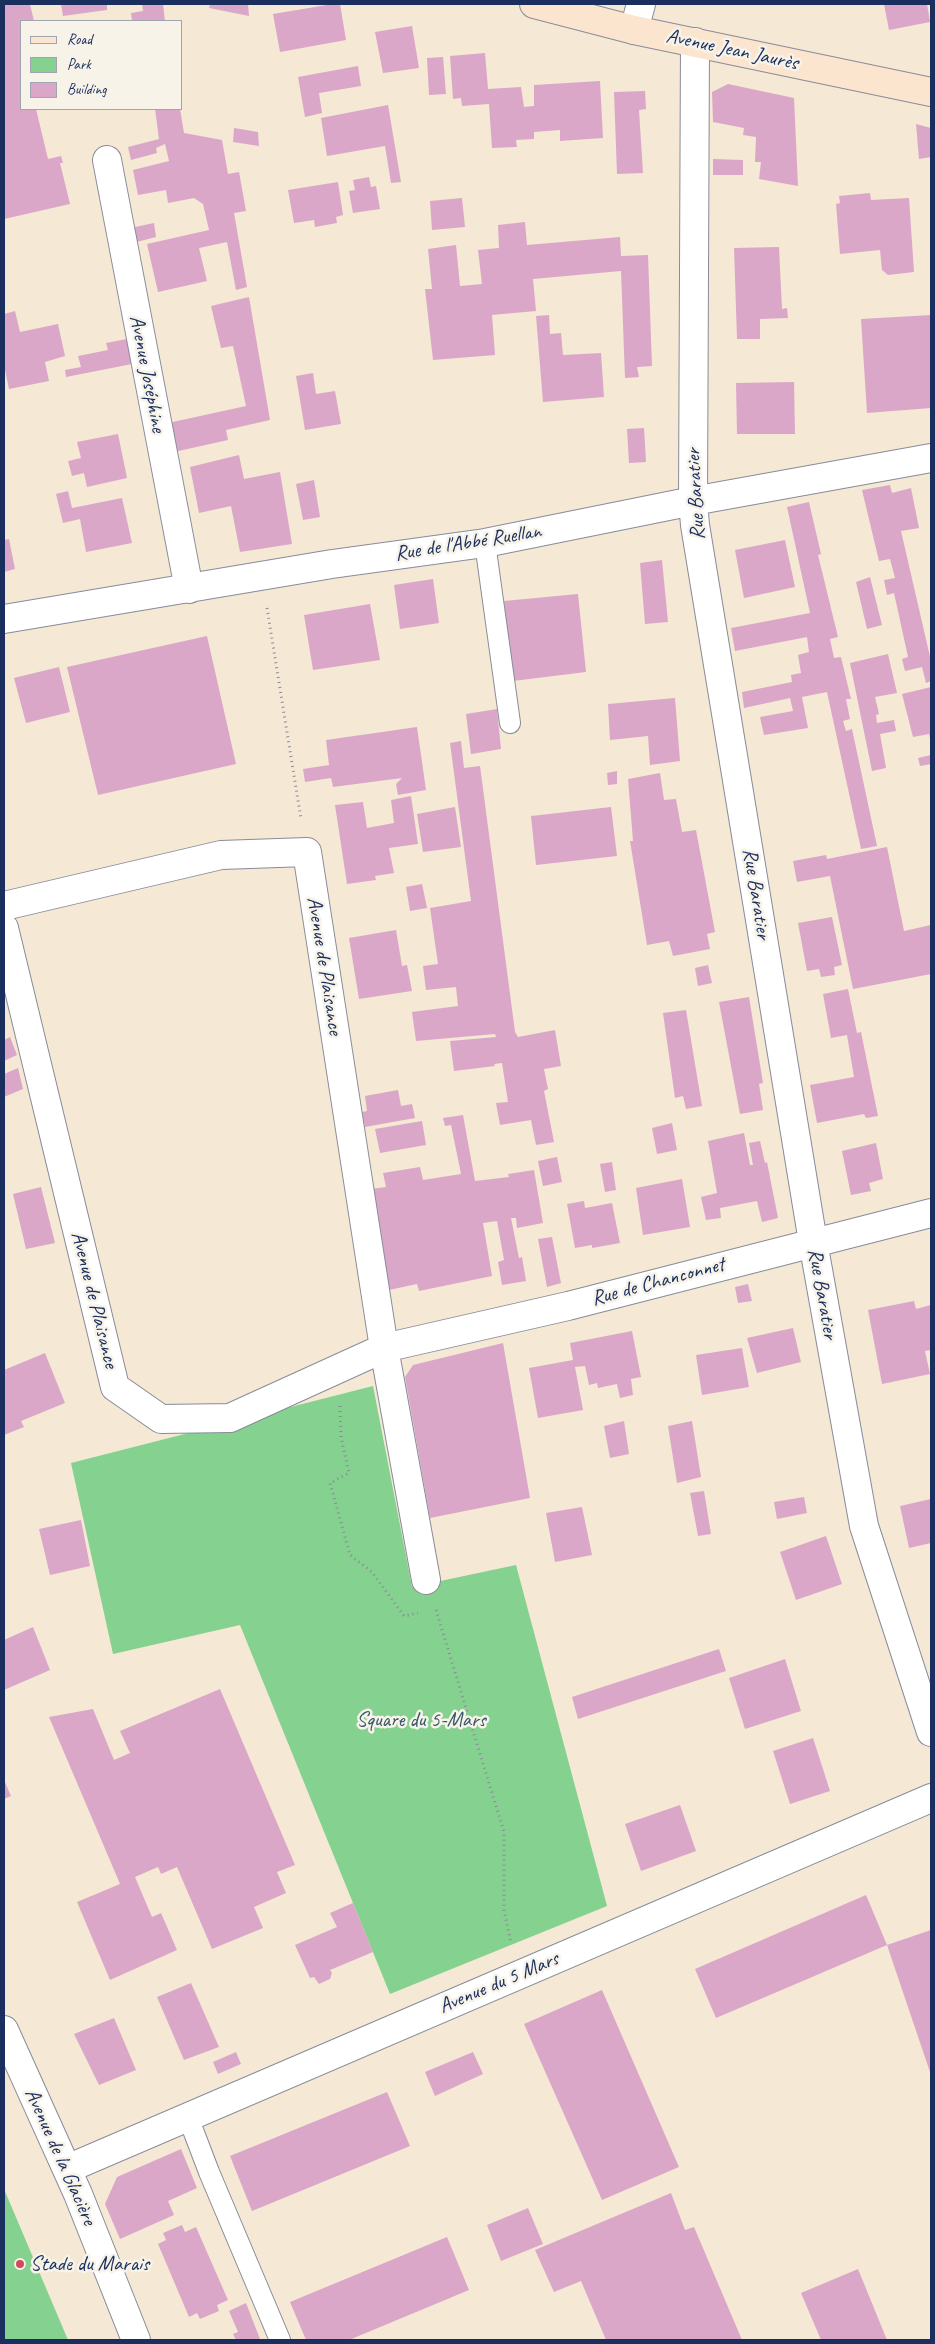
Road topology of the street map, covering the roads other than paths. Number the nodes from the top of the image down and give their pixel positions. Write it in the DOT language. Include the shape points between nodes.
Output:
graph roads {
  1 [pos="534,4"];
  2 [pos="641,4"];
  3 [pos="634,30"];
  4 [pos="695,42"];
  5 [pos="931,92"];
  6 [pos="106,160"];
  7 [pos="931,458"];
  8 [pos="693,501"];
  9 [pos="485,543"];
  10 [pos="189,589"];
  11 [pos="4,619"];
  12 [pos="510,722"];
  13 [pos="4,906"];
  14 [pos="4,928"];
  15 [pos="931,1213"];
  16 [pos="813,1242"];
  17 [pos="384,1348"];
  18 [pos="426,1580"];
  19 [pos="931,1732"];
  20 [pos="931,1798"];
  21 [pos="4,2030"];
  22 [pos="188,2117"];
  23 [pos="67,2169"];
  24 [pos="136,2340"];
  25 [pos="280,2340"];
  1 -- 3 [label="main road, Avenue Jean Jaurès"];
  2 -- 3 [label="street"];
  3 -- 4 [label="main road, Avenue Jean Jaurès"];
  4 -- 5 [label="main road, Avenue Jean Jaurès"];
  4 -- 8 [label="street, Rue Baratier"];
  6 -- 10 [label="street, Avenue Joséphine"];
  7 -- 8 [label="street, Rue de l'Abbé Ruellan"];
  8 -- 9 [label="street, Rue de l'Abbé Ruellan"];
  8 -- 16 [label="street, Rue Baratier"];
  9 -- 10 [label="street, Rue de l'Abbé Ruellan" via="332,564"];
  9 -- 12 [label="lane"];
  10 -- 11 [label="street, Rue de l'Abbé Ruellan"];
  13 -- 17 [label="street, Avenue de Plaisance" via="221,855 307,852"];
  14 -- 17 [label="street, Avenue de Plaisance" via="115,1387 161,1419 230,1418"];
  15 -- 16 [label="street, Rue de Chanconnet"];
  16 -- 17 [label="street, Rue de Chanconnet" via="568,1306"];
  16 -- 19 [label="street, Rue Baratier" via="864,1526"];
  17 -- 18 [label="street, Avenue de Plaisance"];
  20 -- 22 [label="street, Avenue du 5 Mars"];
  21 -- 23 [label="street, Avenue de la Glacière"];
  22 -- 23 [label="street, Avenue du 5 Mars"];
  22 -- 25 [label="lane"];
  23 -- 24 [label="street, Avenue de la Glacière"];
}
